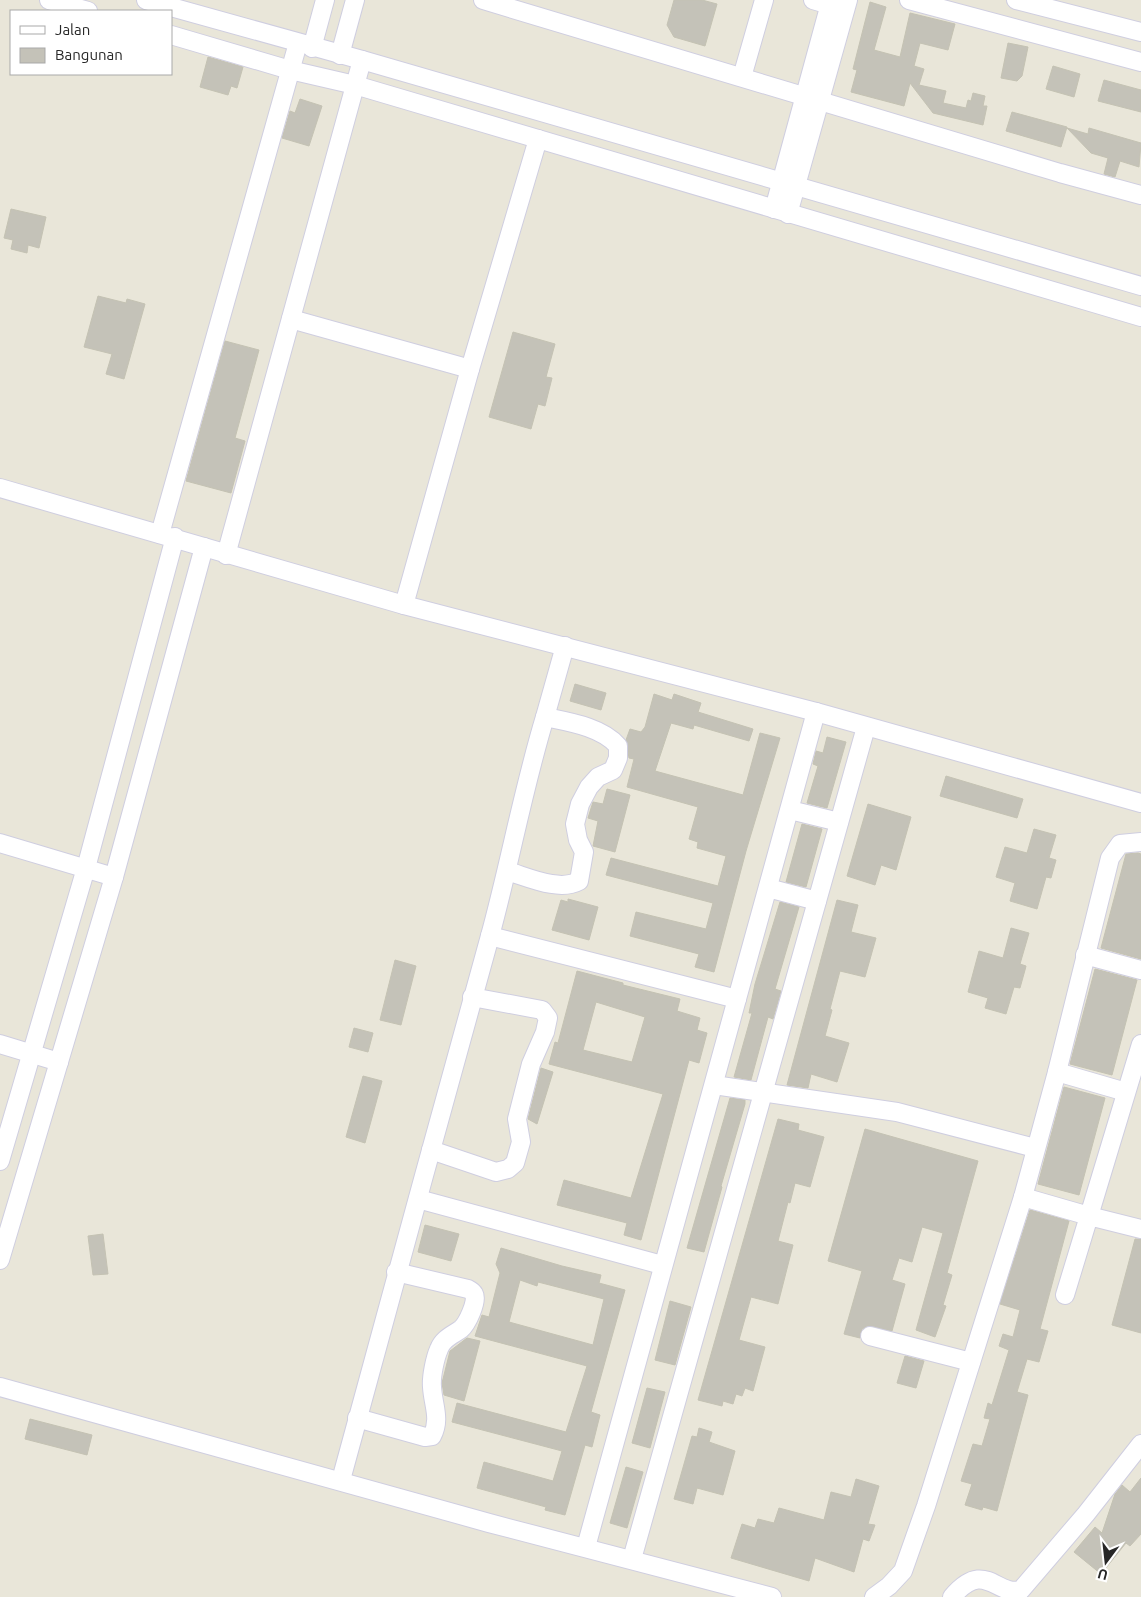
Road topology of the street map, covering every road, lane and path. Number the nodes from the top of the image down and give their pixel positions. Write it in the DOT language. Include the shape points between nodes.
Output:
graph roads {
  1 [pos="49,0"];
  2 [pos="146,0"];
  3 [pos="325,0"];
  4 [pos="355,0"];
  5 [pos="484,0"];
  6 [pos="764,0"];
  7 [pos="813,0"];
  8 [pos="848,0"];
  9 [pos="909,0"];
  10 [pos="1016,0"];
  11 [pos="831,2"];
  12 [pos="530,7"];
  13 [pos="84,10"];
  14 [pos="1141,32"];
  15 [pos="172,35"];
  16 [pos="305,46"];
  17 [pos="340,55"];
  18 [pos="362,60"];
  19 [pos="1141,62"];
  20 [pos="290,70"];
  21 [pos="742,77"];
  22 [pos="356,85"];
  23 [pos="812,98"];
  24 [pos="538,139"];
  25 [pos="788,184"];
  26 [pos="1141,195"];
  27 [pos="781,211"];
  28 [pos="1141,286"];
  29 [pos="1141,317"];
  30 [pos="291,319"];
  31 [pos="470,369"];
  32 [pos="0,488"];
  33 [pos="168,536"];
  34 [pos="204,547"];
  35 [pos="226,555"];
  36 [pos="404,604"];
  37 [pos="565,646"];
  38 [pos="816,712"];
  39 [pos="545,717"];
  40 [pos="866,727"];
  41 [pos="1141,803"];
  42 [pos="790,810"];
  43 [pos="839,822"];
  44 [pos="1141,842"];
  45 [pos="0,843"];
  46 [pos="86,868"];
  47 [pos="507,870"];
  48 [pos="114,877"];
  49 [pos="768,888"];
  50 [pos="816,901"];
  51 [pos="490,936"];
  52 [pos="1086,955"];
  53 [pos="1141,970"];
  54 [pos="472,997"];
  55 [pos="737,999"];
  56 [pos="0,1044"];
  57 [pos="1141,1044"];
  58 [pos="32,1053"];
  59 [pos="59,1062"];
  60 [pos="1057,1072"];
  61 [pos="714,1084"];
  62 [pos="1126,1092"];
  63 [pos="764,1094"];
  64 [pos="1035,1148"];
  65 [pos="431,1150"];
  66 [pos="0,1161"];
  67 [pos="1023,1197"];
  68 [pos="418,1199"];
  69 [pos="1089,1216"];
  70 [pos="1141,1229"];
  71 [pos="0,1260"];
  72 [pos="662,1265"];
  73 [pos="396,1272"];
  74 [pos="1066,1295"];
  75 [pos="870,1336"];
  76 [pos="971,1362"];
  77 [pos="0,1387"];
  78 [pos="357,1418"];
  79 [pos="1141,1444"];
  80 [pos="341,1480"];
  81 [pos="586,1547"];
  82 [pos="632,1559"];
  83 [pos="772,1597"];
  84 [pos="874,1597"];
  85 [pos="952,1597"];
  1 -- 13 [label="street"];
  2 -- 16 [label="street"];
  3 -- 16 [label="street"];
  4 -- 17 [label="street"];
  5 -- 12 [label="street"];
  6 -- 21 [label="street"];
  7 -- 11 [label="street"];
  8 -- 23 [label="street"];
  9 -- 19 [label="street"];
  10 -- 14 [label="street"];
  11 -- 23 [label="street"];
  12 -- 21 [label="street"];
  15 -- 20 [label="street"];
  16 -- 17 [label="street"];
  16 -- 20 [label="street"];
  17 -- 18 [label="street"];
  18 -- 22 [label="street"];
  18 -- 25 [label="street"];
  20 -- 22 [label="street"];
  20 -- 33 [label="street"];
  21 -- 23 [label="street"];
  22 -- 24 [label="street"];
  22 -- 30 [label="street"];
  23 -- 25 [label="street"];
  23 -- 26 [label="street"];
  24 -- 27 [label="street"];
  24 -- 31 [label="street"];
  25 -- 27 [label="street"];
  25 -- 28 [label="street"];
  27 -- 29 [label="street"];
  30 -- 31 [label="street"];
  30 -- 35 [label="street"];
  31 -- 36 [label="street"];
  32 -- 33 [label="street"];
  33 -- 34 [label="street"];
  33 -- 46 [label="street"];
  34 -- 35 [label="street"];
  34 -- 48 [label="street"];
  35 -- 36 [label="street"];
  36 -- 37 [label="street"];
  37 -- 38 [label="street"];
  37 -- 39 [label="street"];
  38 -- 40 [label="street"];
  38 -- 42 [label="street"];
  39 -- 47 [label="street"];
  39 -- 47 [label="street" via="577,724 611,738 618,746 618,758 613,770 598,777 589,787 580,804 575,824 584,852 579,881 571,886 553,884"];
  40 -- 41 [label="street"];
  40 -- 43 [label="street"];
  42 -- 43 [label="street"];
  42 -- 49 [label="street"];
  43 -- 50 [label="street"];
  44 -- 52 [label="street" via="1120,844 1110,858"];
  45 -- 46 [label="street"];
  46 -- 48 [label="street"];
  46 -- 58 [label="street"];
  47 -- 51 [label="street"];
  48 -- 59 [label="street"];
  49 -- 50 [label="street"];
  49 -- 55 [label="street"];
  50 -- 63 [label="street"];
  51 -- 54 [label="street"];
  51 -- 55 [label="street"];
  52 -- 53 [label="street"];
  52 -- 60 [label="street"];
  54 -- 65 [label="street"];
  54 -- 65 [label="street" via="542,1010 548,1018 531,1064 517,1119 521,1142 519,1154 508,1169 496,1172"];
  55 -- 61 [label="street"];
  56 -- 58 [label="street"];
  57 -- 62 [label="street"];
  58 -- 59 [label="street"];
  58 -- 66 [label="street"];
  59 -- 71 [label="street"];
  60 -- 62 [label="street"];
  60 -- 64 [label="street"];
  61 -- 63 [label="street"];
  61 -- 72 [label="street"];
  62 -- 69 [label="street"];
  63 -- 64 [label="street" via="897,1112"];
  63 -- 82 [label="street"];
  64 -- 67 [label="street"];
  65 -- 68 [label="street"];
  67 -- 69 [label="street"];
  67 -- 76 [label="street"];
  68 -- 72 [label="street"];
  68 -- 73 [label="street"];
  69 -- 70 [label="street"];
  69 -- 74 [label="street"];
  72 -- 81 [label="street"];
  73 -- 78 [label="street"];
  73 -- 78 [label="street" via="468,1289 475,1300 467,1321 439,1348 431,1385 437,1410 432,1436"];
  75 -- 76 [label="street"];
  76 -- 84 [label="street" via="903,1571"];
  77 -- 80 [label="street"];
  78 -- 80 [label="street"];
  79 -- 85 [label="street" via="1021,1590 1009,1591 976,1580 964,1584"];
  80 -- 81 [label="street"];
  81 -- 82 [label="street"];
  82 -- 83 [label="street"];
}
